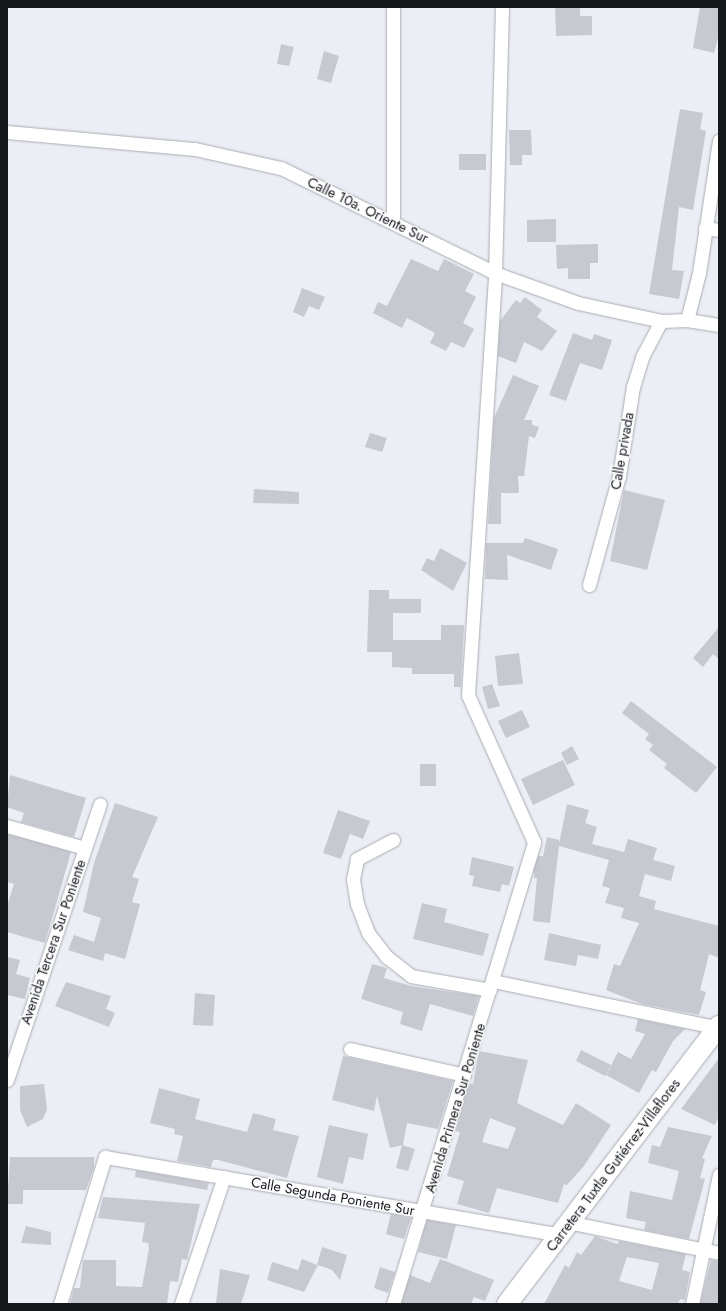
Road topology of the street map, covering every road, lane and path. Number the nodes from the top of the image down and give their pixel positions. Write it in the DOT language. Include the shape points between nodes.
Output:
graph roads {
  1 [pos="393,7"];
  2 [pos="502,7"];
  3 [pos="7,132"];
  4 [pos="719,140"];
  5 [pos="392,221"];
  6 [pos="705,228"];
  7 [pos="719,230"];
  8 [pos="495,273"];
  9 [pos="687,320"];
  10 [pos="661,321"];
  11 [pos="719,325"];
  12 [pos="589,584"];
  13 [pos="100,804"];
  14 [pos="7,826"];
  15 [pos="393,840"];
  16 [pos="85,848"];
  17 [pos="492,985"];
  18 [pos="718,1027"];
  19 [pos="350,1049"];
  20 [pos="464,1076"];
  21 [pos="7,1080"];
  22 [pos="719,1175"];
  23 [pos="224,1177"];
  24 [pos="424,1212"];
  25 [pos="567,1229"];
  26 [pos="703,1250"];
  27 [pos="719,1253"];
  28 [pos="60,1304"];
  29 [pos="181,1304"];
  30 [pos="393,1304"];
  31 [pos="507,1304"];
  32 [pos="692,1304"];
  1 -- 5 [label="street"];
  2 -- 8 [label="street, Avenida Primera Sur Poniente"];
  3 -- 5 [label="street, Calle 10a. Oriente Sur" via="195,150 281,168"];
  4 -- 6 [label="street"];
  5 -- 8 [label="street, Calle 10a. Oriente Sur"];
  6 -- 7 [label="street"];
  6 -- 9 [label="street"];
  8 -- 10 [label="street, Calle 10a. Oriente Sur" via="578,303"];
  8 -- 17 [label="street, Avenida Primera Sur Poniente" via="468,695 534,842"];
  9 -- 10 [label="street, Calle 10a. Oriente Sur"];
  9 -- 11 [label="street, Calle 10a. Oriente Sur"];
  10 -- 12 [label="street, Calle privada" via="642,357 633,387 619,476"];
  13 -- 16 [label="street, Avenida Tercera Sur Poniente"];
  14 -- 16 [label="street"];
  15 -- 17 [label="street" via="357,859 355,892 368,933 387,957 411,976"];
  16 -- 21 [label="street, Avenida Tercera Sur Poniente"];
  17 -- 18 [label="street"];
  17 -- 20 [label="street, Avenida Primera Sur Poniente"];
  18 -- 25 [label="main road, Carretera Tuxtla Gutiérrez-Villaflores"];
  19 -- 20 [label="street"];
  20 -- 24 [label="street, Avenida Primera Sur Poniente"];
  22 -- 26 [label="street"];
  23 -- 24 [label="street, Calle Segunda Poniente Sur"];
  23 -- 28 [label="street, Calle Segunda Poniente Sur" via="105,1156"];
  23 -- 29 [label="street"];
  24 -- 25 [label="street, Calle Segunda Poniente Sur"];
  24 -- 30 [label="street, Avenida Primera Sur Poniente"];
  25 -- 26 [label="street, Calle Segunda Poniente Sur"];
  25 -- 31 [label="main road, Carretera Tuxtla Gutiérrez-Villaflores"];
  26 -- 27 [label="street, Calle Segunda Poniente Sur"];
  26 -- 32 [label="street"];
}
